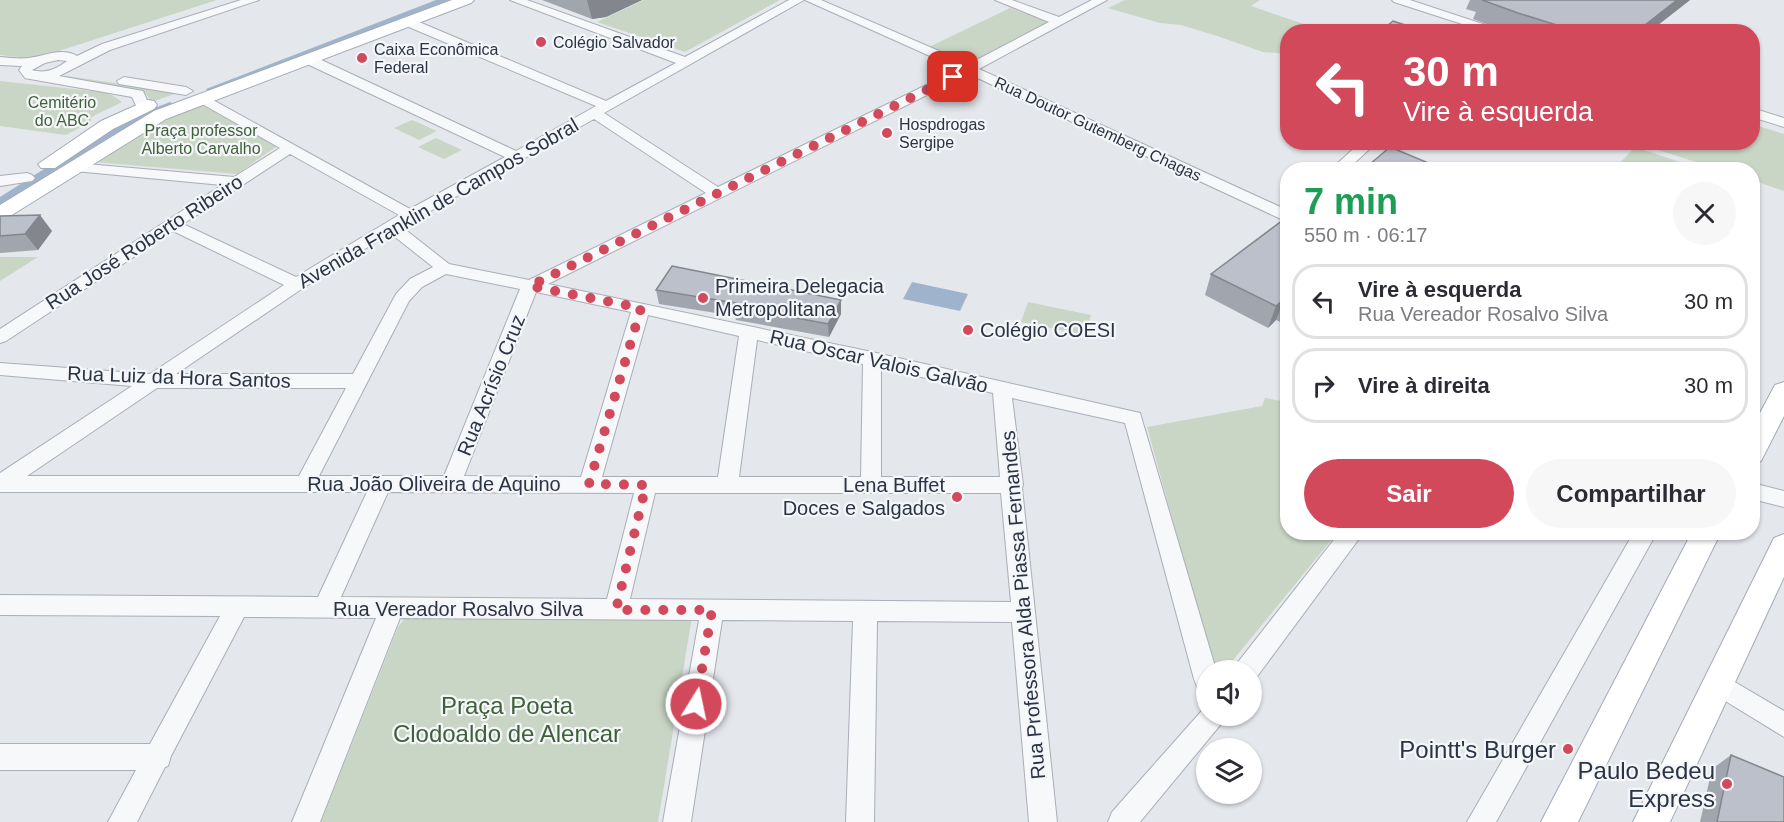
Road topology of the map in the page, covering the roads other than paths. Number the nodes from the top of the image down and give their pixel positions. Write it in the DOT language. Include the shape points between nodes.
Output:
graph roads {
  1 [pos="232,0"];
  2 [pos="253,0"];
  3 [pos="427,0"];
  4 [pos="466,0"];
  5 [pos="516,0"];
  6 [pos="798,0"];
  7 [pos="811,0"];
  8 [pos="1001,0"];
  9 [pos="1101,0"];
  10 [pos="1398,0"];
  11 [pos="408,22"];
  12 [pos="1060,22"];
  13 [pos="1475,24"];
  14 [pos="57,56"];
  15 [pos="40,60"];
  16 [pos="310,60"];
  17 [pos="0,61"];
  18 [pos="686,62"];
  19 [pos="73,63"];
  20 [pos="969,69"];
  21 [pos="0,72"];
  22 [pos="33,75"];
  23 [pos="194,95"];
  24 [pos="143,107"];
  25 [pos="601,110"];
  26 [pos="1760,115"];
  27 [pos="1784,123"];
  28 [pos="289,148"];
  29 [pos="1360,150"];
  30 [pos="516,156"];
  31 [pos="1346,162"];
  32 [pos="75,167"];
  33 [pos="27,178"];
  34 [pos="0,181"];
  35 [pos="237,182"];
  36 [pos="717,193"];
  37 [pos="0,194"];
  38 [pos="1280,211"];
  39 [pos="0,214"];
  40 [pos="411,215"];
  41 [pos="170,224"];
  42 [pos="391,226"];
  43 [pos="444,268"];
  44 [pos="297,284"];
  45 [pos="530,286"];
  46 [pos="641,308"];
  47 [pos="749,332"];
  48 [pos="0,337"];
  49 [pos="872,358"];
  50 [pos="0,369"];
  51 [pos="153,381"];
  52 [pos="357,381"];
  53 [pos="1002,389"];
  54 [pos="1784,391"];
  55 [pos="1760,421"];
  56 [pos="0,484"];
  57 [pos="305,484"];
  58 [pos="381,484"];
  59 [pos="451,484"];
  60 [pos="589,484"];
  61 [pos="727,484"];
  62 [pos="871,484"];
  63 [pos="646,485"];
  64 [pos="1013,485"];
  65 [pos="1760,493"];
  66 [pos="1784,499"];
  67 [pos="1347,540"];
  68 [pos="1641,540"];
  69 [pos="1703,540"];
  70 [pos="1784,546"];
  71 [pos="0,605"];
  72 [pos="237,607"];
  73 [pos="325,608"];
  74 [pos="392,608"];
  75 [pos="616,610"];
  76 [pos="712,610"];
  77 [pos="865,611"];
  78 [pos="1023,612"];
  79 [pos="1201,660"];
  80 [pos="1255,660"];
  81 [pos="1718,683"];
  82 [pos="1784,725"];
  83 [pos="1204,726"];
  84 [pos="0,757"];
  85 [pos="159,757"];
  86 [pos="123,822"];
  87 [pos="306,822"];
  88 [pos="676,822"];
  89 [pos="860,822"];
  90 [pos="1043,822"];
  91 [pos="1122,822"];
  92 [pos="1481,822"];
  93 [pos="1559,822"];
  94 [pos="1651,822"];
  1 -- 14 [label="street"];
  2 -- 19 [label="street" via="119,43"];
  3 -- 23 [label="main road"];
  4 -- 11 [label="main road"];
  5 -- 18 [label="street"];
  6 -- 18 [label="street, Avenida Franklin de Campos Sobral"];
  7 -- 20 [label="street, Rua Doutor Gutemberg Chagas"];
  8 -- 12 [label="street"];
  9 -- 12 [label="street"];
  10 -- 13 [label="street"];
  11 -- 16 [label="main road"];
  11 -- 25 [label="street"];
  12 -- 20 [label="street"];
  14 -- 15 [label="street"];
  14 -- 19 [label="street" via="70,57"];
  15 -- 17 [label="street"];
  15 -- 22 [label="street" via="26,70"];
  16 -- 23 [label="main road"];
  16 -- 30 [label="street"];
  18 -- 25 [label="street, Avenida Franklin de Campos Sobral"];
  19 -- 22 [label="street" via="52,74"];
  19 -- 23 [label="street" via="79,71 92,75"];
  20 -- 36 [label="street"];
  20 -- 38 [label="street, Rua Doutor Gutemberg Chagas"];
  21 -- 22 [label="street"];
  22 -- 24 [label="street" via="138,94"];
  23 -- 24 [label="main road"];
  23 -- 28 [label="street"];
  23 -- 32 [label="main road"];
  24 -- 33 [label="main road" via="106,125"];
  25 -- 30 [label="street, Avenida Franklin de Campos Sobral"];
  25 -- 36 [label="street"];
  26 -- 27 [label="street"];
  28 -- 35 [label="street, Rua José Roberto Ribeiro"];
  28 -- 40 [label="street"];
  29 -- 31 [label="street"];
  30 -- 40 [label="street, Avenida Franklin de Campos Sobral"];
  32 -- 35 [label="street"];
  32 -- 39 [label="main road"];
  33 -- 34 [label="street"];
  33 -- 37 [label="main road"];
  35 -- 41 [label="street, Rua José Roberto Ribeiro"];
  36 -- 45 [label="street"];
  40 -- 42 [label="street, Avenida Franklin de Campos Sobral"];
  41 -- 44 [label="street"];
  41 -- 48 [label="street, Rua José Roberto Ribeiro"];
  42 -- 43 [label="street, Rua Oscar Valois Galvão"];
  42 -- 44 [label="street, Avenida Franklin de Campos Sobral"];
  43 -- 45 [label="street, Rua Oscar Valois Galvão"];
  43 -- 52 [label="street" via="417,283 402,298"];
  44 -- 51 [label="street, Avenida Franklin de Campos Sobral"];
  45 -- 46 [label="street, Rua Oscar Valois Galvão"];
  45 -- 59 [label="street, Rua Acrísio Cruz"];
  46 -- 47 [label="street, Rua Oscar Valois Galvão"];
  46 -- 60 [label="street"];
  47 -- 49 [label="street, Rua Oscar Valois Galvão"];
  47 -- 61 [label="street"];
  49 -- 53 [label="street, Rua Oscar Valois Galvão"];
  49 -- 62 [label="street"];
  50 -- 51 [label="street, Rua Luiz da Hora Santos"];
  51 -- 52 [label="street, Rua Luiz da Hora Santos"];
  51 -- 56 [label="street, Avenida Franklin de Campos Sobral"];
  52 -- 57 [label="street"];
  53 -- 64 [label="street, Rua Professora Alda Piassa Fernandes"];
  53 -- 79 [label="street, Rua Oscar Valois Galvão" via="1133,418"];
  54 -- 55 [label="main road"];
  56 -- 57 [label="street, Rua João Oliveira de Aquino"];
  57 -- 58 [label="street, Rua João Oliveira de Aquino"];
  58 -- 59 [label="street, Rua João Oliveira de Aquino"];
  58 -- 73 [label="street"];
  59 -- 60 [label="street, Rua João Oliveira de Aquino"];
  60 -- 63 [label="street, Rua João Oliveira de Aquino"];
  61 -- 62 [label="street, Rua João Oliveira de Aquino"];
  61 -- 63 [label="street, Rua João Oliveira de Aquino"];
  62 -- 64 [label="street, Rua João Oliveira de Aquino"];
  63 -- 75 [label="street"];
  64 -- 78 [label="street, Rua Professora Alda Piassa Fernandes"];
  65 -- 66 [label="street"];
  67 -- 80 [label="street"];
  68 -- 92 [label="street"];
  69 -- 93 [label="main road"];
  70 -- 81 [label="main road"];
  71 -- 72 [label="street, Rua Vereador Rosalvo Silva"];
  72 -- 73 [label="street, Rua Vereador Rosalvo Silva"];
  72 -- 85 [label="street"];
  73 -- 74 [label="street, Rua Vereador Rosalvo Silva"];
  74 -- 75 [label="street, Rua Vereador Rosalvo Silva"];
  74 -- 87 [label="street"];
  75 -- 76 [label="street, Rua Vereador Rosalvo Silva"];
  76 -- 77 [label="street, Rua Vereador Rosalvo Silva"];
  76 -- 88 [label="street"];
  77 -- 78 [label="street, Rua Vereador Rosalvo Silva"];
  77 -- 89 [label="street"];
  78 -- 90 [label="street, Rua Professora Alda Piassa Fernandes"];
  81 -- 82 [label="street"];
  81 -- 94 [label="main road"];
  83 -- 91 [label="street"];
  84 -- 85 [label="street"];
  85 -- 86 [label="street"];
}
